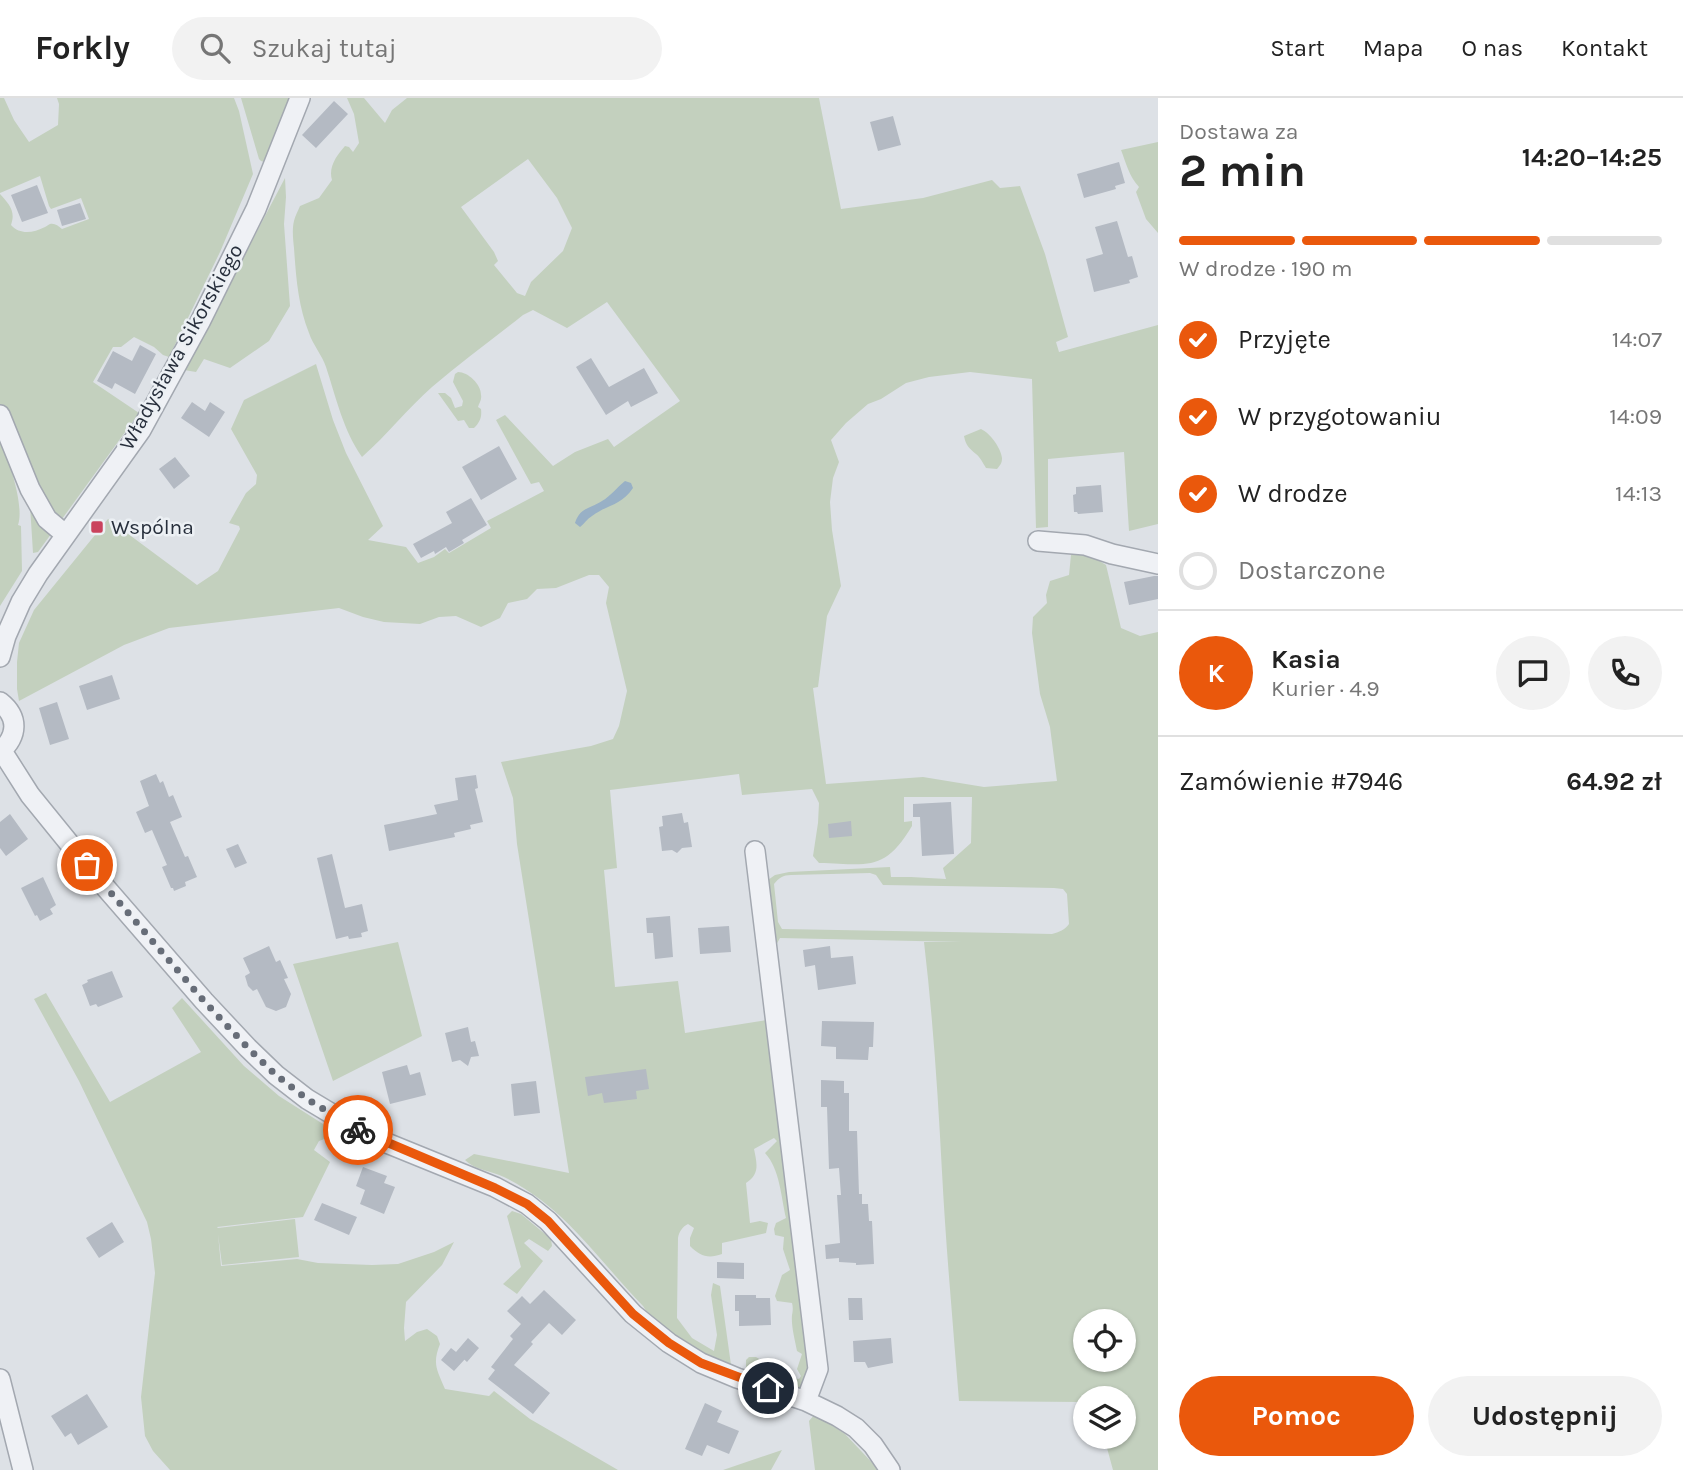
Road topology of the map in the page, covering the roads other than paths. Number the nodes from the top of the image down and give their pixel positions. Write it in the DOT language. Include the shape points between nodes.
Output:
graph roads {
  1 [pos="300,98"];
  2 [pos="0,415"];
  3 [pos="66,535"];
  4 [pos="1038,541"];
  5 [pos="1158,564"];
  6 [pos="0,657"];
  7 [pos="0,702"];
  8 [pos="1,752"];
  9 [pos="755,851"];
  10 [pos="0,1378"];
  11 [pos="806,1401"];
  12 [pos="23,1470"];
  13 [pos="890,1470"];
  1 -- 3 [label="street, Władysława Sikorskiego" via="256,209 200,322 141,430"];
  2 -- 3 [label="street" via="30,489 47,519"];
  3 -- 6 [label="street, Władysława Sikorskiego" via="21,602"];
  4 -- 5 [label="street" via="1085,545"];
  7 -- 8 [label="street" via="11,714 14,727"];
  8 -- 11 [label="street" via="30,795 37,818 276,1075 367,1135 527,1204 633,1314 701,1363"];
  9 -- 11 [label="street" via="818,1369"];
  10 -- 12 [label="street"];
  11 -- 13 [label="street" via="856,1429 873,1444"];
}
